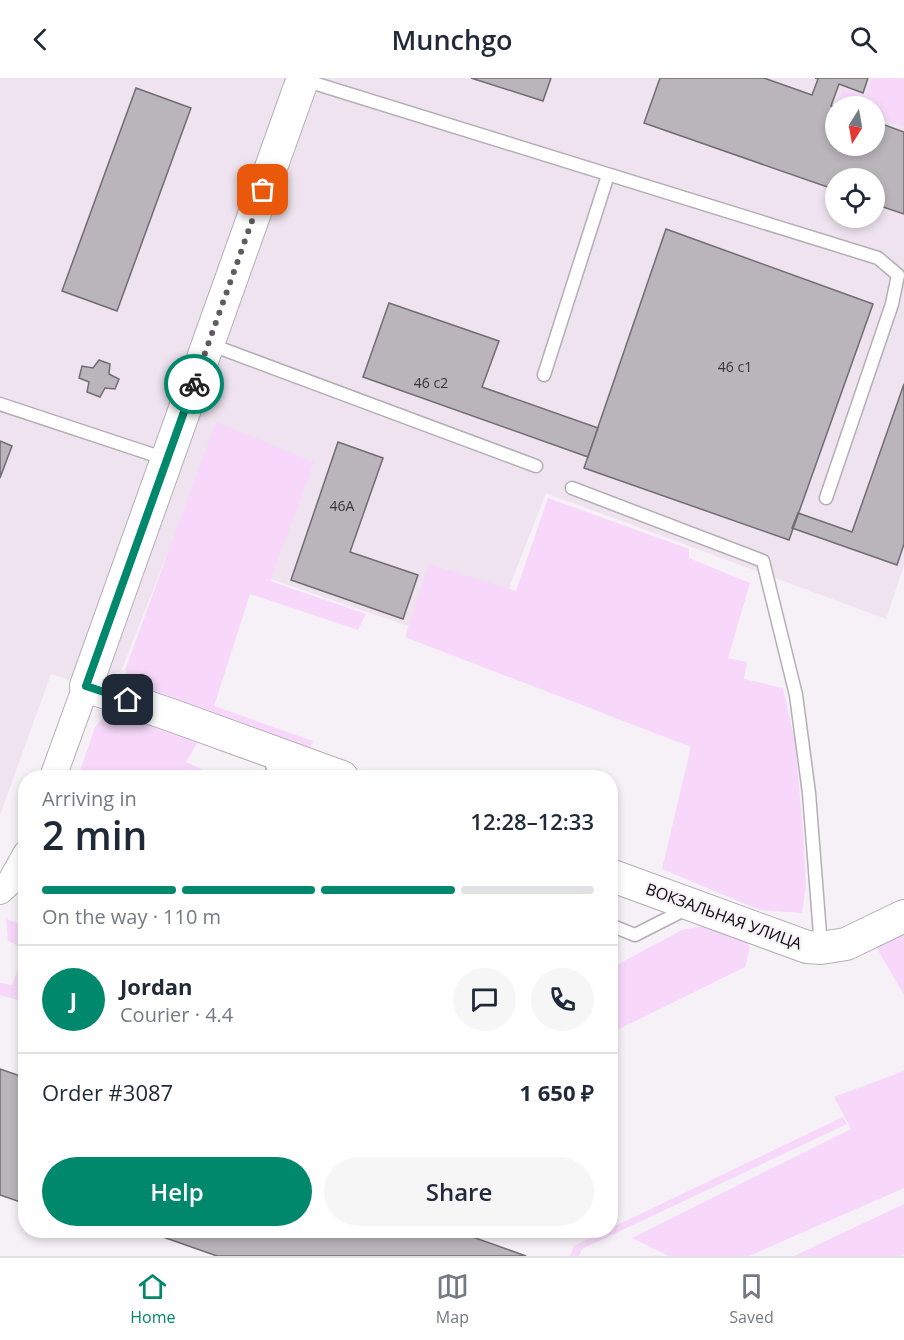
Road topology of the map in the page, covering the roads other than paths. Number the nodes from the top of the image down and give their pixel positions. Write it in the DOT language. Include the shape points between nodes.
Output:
graph roads {
  1 [pos="303,79"];
  2 [pos="608,175"];
  3 [pos="208,344"];
  4 [pos="544,375"];
  5 [pos="0,404"];
  6 [pos="167,459"];
  7 [pos="536,466"];
  8 [pos="572,488"];
  9 [pos="826,498"];
  10 [pos="86,686"];
  11 [pos="271,763"];
  12 [pos="56,770"];
  13 [pos="306,770"];
  14 [pos="18,868"];
  15 [pos="618,878"];
  16 [pos="0,891"];
  17 [pos="694,906"];
  18 [pos="904,916"];
  19 [pos="618,928"];
  20 [pos="821,948"];
  1 -- 2 [label="lane"];
  1 -- 3 [label="street"];
  2 -- 4 [label="lane"];
  2 -- 9 [label="lane" via="878,258 898,275 892,304"];
  3 -- 6 [label="street"];
  3 -- 7 [label="lane"];
  5 -- 6 [label="lane"];
  6 -- 10 [label="street"];
  8 -- 20 [label="lane" via="763,561 796,695 809,794"];
  10 -- 11 [label="street"];
  10 -- 12 [label="street"];
  11 -- 13 [label="street"];
  14 -- 16 [label="street"];
  15 -- 17 [label="street, ВОКЗАЛЬНАЯ УЛИЦА"];
  17 -- 19 [label="lane" via="635,934"];
  17 -- 20 [label="street, ВОКЗАЛЬНАЯ УЛИЦА"];
  18 -- 20 [label="street, ВОКЗАЛЬНАЯ УЛИЦА" via="846,944"];
}
